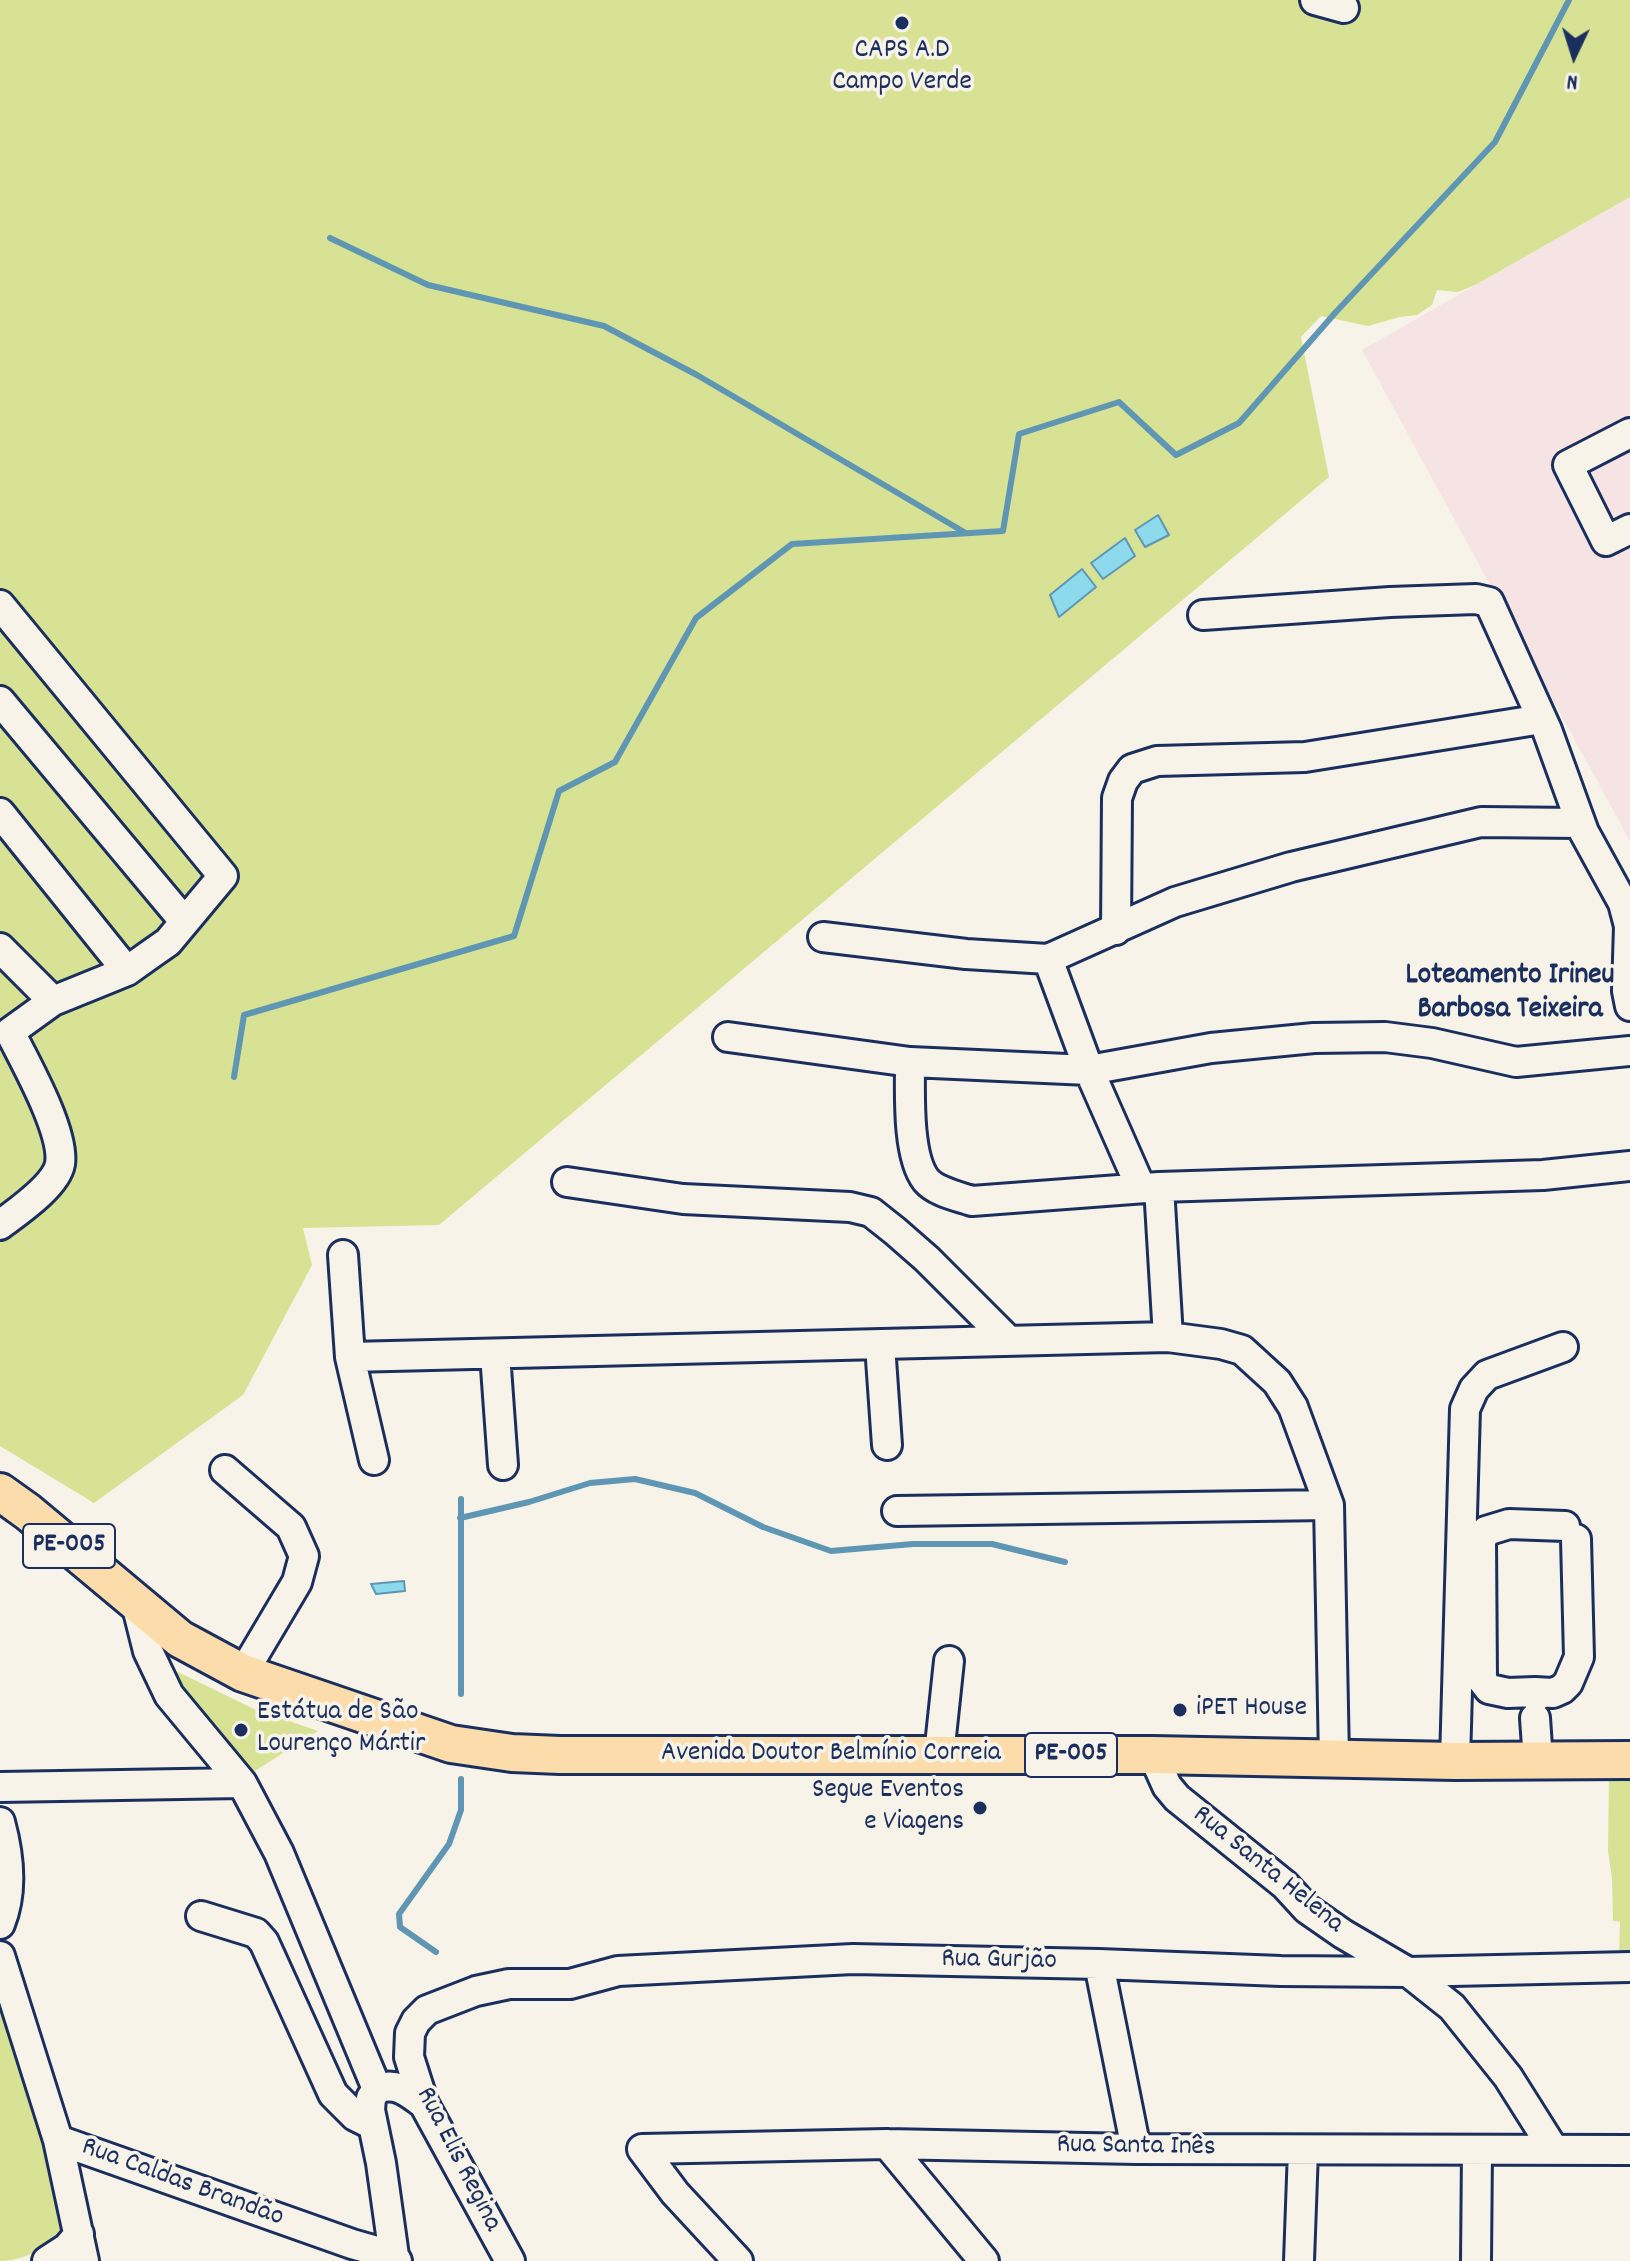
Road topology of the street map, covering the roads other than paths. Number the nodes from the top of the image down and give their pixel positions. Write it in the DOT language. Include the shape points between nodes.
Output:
graph roads {
  1 [pos="1315,0"];
  2 [pos="1344,8"];
  3 [pos="1630,433"];
  4 [pos="1630,529"];
  5 [pos="0,605"];
  6 [pos="1203,615"];
  7 [pos="0,701"];
  8 [pos="1542,719"];
  9 [pos="0,813"];
  10 [pos="1580,823"];
  11 [pos="184,921"];
  12 [pos="1116,930"];
  13 [pos="823,937"];
  14 [pos="0,948"];
  15 [pos="1048,959"];
  16 [pos="127,971"];
  17 [pos="53,1001"];
  18 [pos="1630,1006"];
  19 [pos="5,1036"];
  20 [pos="728,1037"];
  21 [pos="1630,1051"];
  22 [pos="910,1062"];
  23 [pos="1089,1070"];
  24 [pos="1630,1166"];
  25 [pos="567,1182"];
  26 [pos="1150,1188"];
  27 [pos="0,1225"];
  28 [pos="343,1255"];
  29 [pos="1168,1337"];
  30 [pos="1009,1341"];
  31 [pos="880,1345"];
  32 [pos="1563,1347"];
  33 [pos="495,1354"];
  34 [pos="350,1357"];
  35 [pos="887,1445"];
  36 [pos="374,1460"];
  37 [pos="503,1465"];
  38 [pos="225,1470"];
  39 [pos="0,1492"];
  40 [pos="1329,1505"];
  41 [pos="897,1511"];
  42 [pos="136,1603"];
  43 [pos="949,1661"];
  44 [pos="243,1673"];
  45 [pos="1535,1703"];
  46 [pos="939,1755"];
  47 [pos="1153,1755"];
  48 [pos="1334,1758"];
  49 [pos="1630,1760"];
  50 [pos="1455,1761"];
  51 [pos="1538,1761"];
  52 [pos="242,1783"];
  53 [pos="0,1787"];
  54 [pos="0,1822"];
  55 [pos="201,1916"];
  56 [pos="0,1924"];
  57 [pos="0,1956"];
  58 [pos="1099,1964"];
  59 [pos="1630,1967"];
  60 [pos="1408,1972"];
  61 [pos="409,2057"];
  62 [pos="377,2089"];
  63 [pos="424,2104"];
  64 [pos="371,2124"];
  65 [pos="58,2140"];
  66 [pos="887,2144"];
  67 [pos="1136,2149"];
  68 [pos="1303,2150"];
  69 [pos="1554,2150"];
  70 [pos="1630,2150"];
  71 [pos="1477,2151"];
  72 [pos="81,2247"];
  73 [pos="395,2259"];
  74 [pos="47,2261"];
  75 [pos="510,2261"];
  76 [pos="738,2261"];
  77 [pos="984,2261"];
  78 [pos="1299,2261"];
  79 [pos="1476,2261"];
  1 -- 2 [label="street"];
  3 -- 4 [label="street" via="1568,465 1606,541"];
  5 -- 11 [label="street" via="223,876"];
  6 -- 8 [label="street" via="1390,602 1489,602"];
  7 -- 11 [label="street"];
  8 -- 10 [label="street"];
  8 -- 12 [label="street" via="1305,757 1157,761 1132,769 1117,798"];
  9 -- 16 [label="street"];
  10 -- 12 [label="street" via="1481,822 1429,833 1175,902"];
  10 -- 18 [label="street" via="1623,903 1629,926"];
  11 -- 16 [label="street" via="168,942"];
  12 -- 15 [label="street"];
  13 -- 15 [label="street"];
  14 -- 17 [label="street"];
  15 -- 23 [label="street"];
  16 -- 17 [label="street"];
  17 -- 19 [label="street"];
  19 -- 27 [label="street" via="44,1100 60,1165 53,1180"];
  20 -- 22 [label="street"];
  21 -- 23 [label="street" via="1516,1062 1409,1039 1314,1038 1211,1048"];
  22 -- 23 [label="street"];
  22 -- 26 [label="street" via="915,1156 927,1181 947,1193 972,1201"];
  23 -- 26 [label="street"];
  24 -- 26 [label="street" via="1543,1175"];
  25 -- 30 [label="street" via="683,1199 871,1212"];
  26 -- 29 [label="street"];
  28 -- 34 [label="street"];
  29 -- 30 [label="street"];
  29 -- 40 [label="street" via="1242,1350 1277,1382 1293,1407"];
  30 -- 31 [label="street"];
  31 -- 33 [label="street"];
  31 -- 35 [label="street"];
  32 -- 50 [label="street" via="1487,1375 1465,1409"];
  33 -- 34 [label="street"];
  33 -- 37 [label="street"];
  34 -- 36 [label="street"];
  38 -- 44 [label="street" via="291,1527 304,1556 297,1582"];
  39 -- 42 [label="main road, PE-005"];
  40 -- 41 [label="street"];
  40 -- 48 [label="street"];
  42 -- 44 [label="main road, PE-005" via="180,1639"];
  42 -- 52 [label="street" via="148,1651 169,1695"];
  43 -- 46 [label="street"];
  44 -- 46 [label="main road, Avenida Doutor Belmínio Correia / PE-005" via="426,1737 512,1753"];
  45 -- 45 [label="street" via="1489,1689 1482,1680 1481,1541 1486,1531 1509,1524 1570,1532 1579,1657 1568,1683"];
  45 -- 51 [label="street"];
  46 -- 47 [label="main road, Avenida Doutor Belmínio Correia / PE-005"];
  47 -- 48 [label="main road, Avenida Doutor Belmínio Correia / PE-005"];
  47 -- 60 [label="street, Rua Santa Helena" via="1177,1798 1307,1909"];
  48 -- 50 [label="main road, Avenida Doutor Belmínio Correia / PE-005"];
  49 -- 51 [label="main road, Avenida Doutor Belmínio Correia / PE-005"];
  50 -- 51 [label="main road, Avenida Doutor Belmínio Correia / PE-005"];
  52 -- 53 [label="street"];
  52 -- 62 [label="street" via="279,1853"];
  54 -- 56 [label="street" via="8,1870"];
  55 -- 64 [label="street" via="256,1933 264,1942 333,2094"];
  57 -- 65 [label="street, Rua Caldas Brandão"];
  58 -- 60 [label="street, Rua Gurjão"];
  58 -- 61 [label="street, Rua Gurjão" via="853,1959 618,1971 570,1984 509,1984 427,2010 410,2033"];
  58 -- 67 [label="street"];
  59 -- 60 [label="street, Rua Gurjão"];
  60 -- 69 [label="street, Rua Santa Helena" via="1452,2007 1477,2036"];
  61 -- 63 [label="street, Rua Elis Regina"];
  62 -- 63 [label="street" via="404,2089"];
  62 -- 64 [label="street" via="369,2104"];
  63 -- 75 [label="street, Rua Elis Regina"];
  64 -- 73 [label="street"];
  65 -- 72 [label="street"];
  65 -- 73 [label="street, Rua Caldas Brandão"];
  66 -- 67 [label="street, Rua Santa Inês"];
  66 -- 76 [label="street, Rua Santa Inês" via="642,2149"];
  66 -- 77 [label="street"];
  67 -- 68 [label="street, Rua Santa Inês"];
  68 -- 71 [label="street, Rua Santa Inês"];
  68 -- 78 [label="street"];
  69 -- 70 [label="street, Rua Santa Inês"];
  69 -- 71 [label="street, Rua Santa Inês"];
  71 -- 79 [label="street"];
  72 -- 74 [label="street" via="67,2248"];
}
